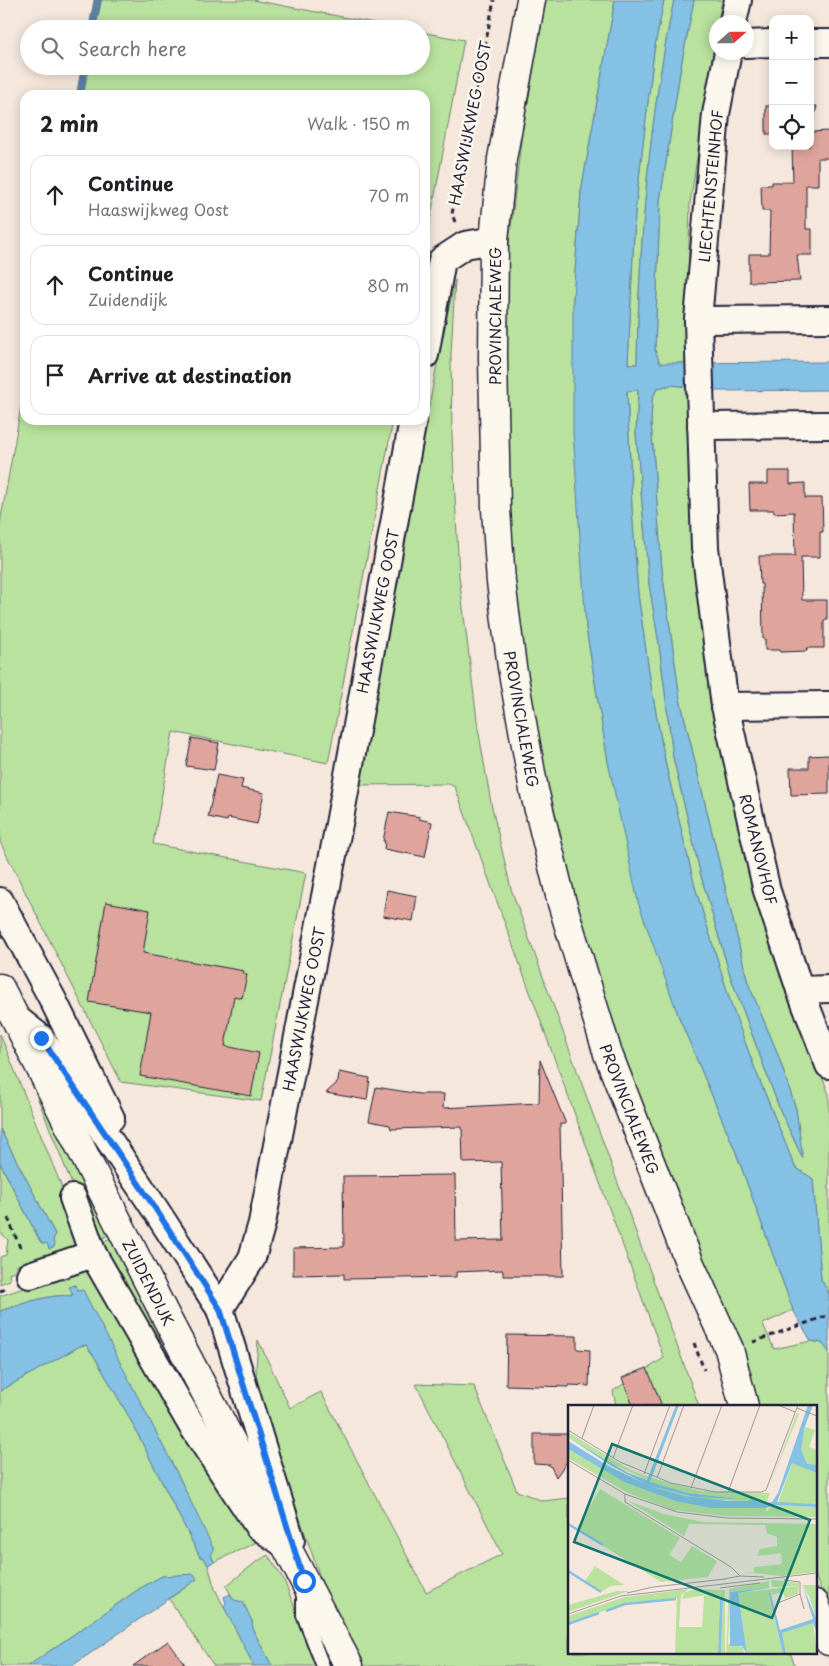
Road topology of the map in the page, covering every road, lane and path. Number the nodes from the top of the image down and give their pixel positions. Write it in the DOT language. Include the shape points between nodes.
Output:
graph roads {
  1 [pos="494,0"];
  2 [pos="531,0"];
  3 [pos="738,0"];
  4 [pos="735,15"];
  5 [pos="769,43"];
  6 [pos="814,43"];
  7 [pos="829,43"];
  8 [pos="754,44"];
  9 [pos="726,60"];
  10 [pos="494,240"];
  11 [pos="465,245"];
  12 [pos="829,319"];
  13 [pos="698,320"];
  14 [pos="430,327"];
  15 [pos="700,399"];
  16 [pos="412,425"];
  17 [pos="829,425"];
  18 [pos="702,426"];
  19 [pos="829,705"];
  20 [pos="724,706"];
  21 [pos="0,901"];
  22 [pos="0,988"];
  23 [pos="829,989"];
  24 [pos="800,990"];
  25 [pos="17,1019"];
  26 [pos="829,1065"];
  27 [pos="73,1198"];
  28 [pos="155,1208"];
  29 [pos="8,1218"];
  30 [pos="93,1254"];
  31 [pos="30,1275"];
  32 [pos="220,1309"];
  33 [pos="829,1316"];
  34 [pos="729,1349"];
  35 [pos="744,1405"];
  36 [pos="284,1544"];
  37 [pos="304,1581"];
  38 [pos="816,1607"];
  39 [pos="829,1641"];
  40 [pos="323,1666"];
  41 [pos="349,1666"];
  1 -- 11 [label="path, HAASWIJKWEG OOST" via="452,214"];
  2 -- 10 [label="main road, PROVINCIALEWEG" via="502,159"];
  3 -- 4 [label="street"];
  5 -- 8 [label="street"];
  6 -- 7 [label="street"];
  9 -- 13 [label="street, LIECHTENSTEINHOF" via="716,114"];
  10 -- 11 [label="street"];
  10 -- 34 [label="main road, PROVINCIALEWEG" via="496,509 501,582 534,790 562,903 608,1054 690,1264"];
  11 -- 14 [label="street" via="442,260"];
  12 -- 13 [label="street"];
  13 -- 15 [label="street, LIECHTENSTEINHOF"];
  15 -- 18 [label="street, ROMANOVHOF"];
  16 -- 32 [label="street, HAASWIJKWEG OOST" via="262,1223 252,1258"];
  17 -- 18 [label="street"];
  18 -- 20 [label="street, ROMANOVHOF" via="705,548"];
  19 -- 20 [label="street"];
  20 -- 24 [label="street, ROMANOVHOF" via="768,890"];
  21 -- 28 [label="street" via="53,1000"];
  22 -- 25 [label="main road, ZUIDENDIJK"];
  23 -- 24 [label="street"];
  24 -- 26 [label="street, ROMANOVHOF"];
  25 -- 28 [label="street, ZUIDENDIJK" via="41,1038"];
  25 -- 36 [label="main road, ZUIDENDIJK"];
  27 -- 30 [label="street, ZUIDENDIJK"];
  28 -- 32 [label="street, ZUIDENDIJK"];
  29 -- 31 [label="path"];
  30 -- 31 [label="street"];
  30 -- 36 [label="street, ZUIDENDIJK" via="191,1424 258,1526"];
  32 -- 37 [label="street"];
  33 -- 34 [label="path"];
  34 -- 35 [label="main road, PROVINCIALEWEG"];
  36 -- 37 [label="main road, ZUIDENDIJK"];
  37 -- 40 [label="lane" via="303,1615"];
  37 -- 41 [label="main road, ZUIDENDIJK"];
  38 -- 39 [label="main road"];
}
